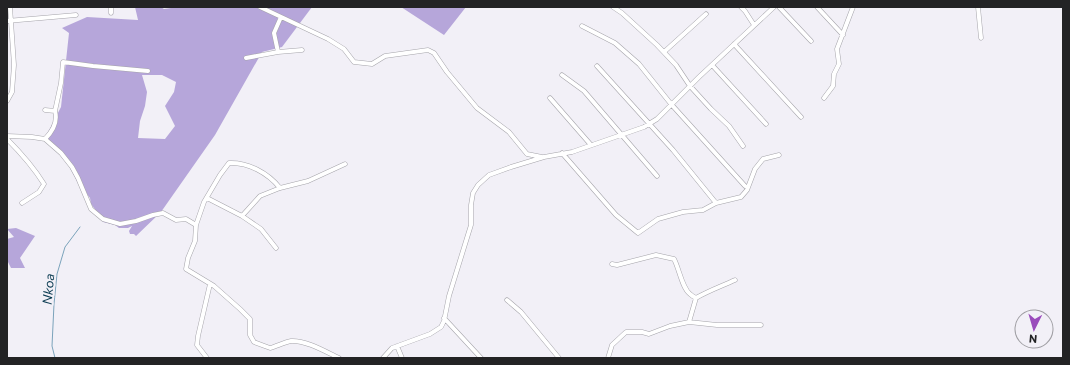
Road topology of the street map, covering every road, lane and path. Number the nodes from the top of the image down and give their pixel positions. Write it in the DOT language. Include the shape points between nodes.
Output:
graph roads {
  1 [pos="10,7"];
  2 [pos="111,7"];
  3 [pos="260,7"];
  4 [pos="613,7"];
  5 [pos="741,7"];
  6 [pos="774,7"];
  7 [pos="779,7"];
  8 [pos="817,7"];
  9 [pos="853,7"];
  10 [pos="978,7"];
  11 [pos="111,13"];
  12 [pos="706,14"];
  13 [pos="76,15"];
  14 [pos="281,17"];
  15 [pos="9,21"];
  16 [pos="754,25"];
  17 [pos="582,26"];
  18 [pos="843,35"];
  19 [pos="981,38"];
  20 [pos="811,42"];
  21 [pos="734,44"];
  22 [pos="302,50"];
  23 [pos="278,52"];
  24 [pos="664,52"];
  25 [pos="246,58"];
  26 [pos="712,65"];
  27 [pos="597,66"];
  28 [pos="148,71"];
  29 [pos="562,75"];
  30 [pos="690,86"];
  31 [pos="550,98"];
  32 [pos="824,98"];
  33 [pos="7,101"];
  34 [pos="671,104"];
  35 [pos="45,110"];
  36 [pos="55,111"];
  37 [pos="801,117"];
  38 [pos="649,124"];
  39 [pos="766,124"];
  40 [pos="620,134"];
  41 [pos="7,136"];
  42 [pos="45,139"];
  43 [pos="7,140"];
  44 [pos="591,145"];
  45 [pos="743,146"];
  46 [pos="562,154"];
  47 [pos="779,155"];
  48 [pos="544,157"];
  49 [pos="345,164"];
  50 [pos="657,176"];
  51 [pos="745,186"];
  52 [pos="280,188"];
  53 [pos="207,198"];
  54 [pos="22,203"];
  55 [pos="716,203"];
  56 [pos="242,216"];
  57 [pos="196,225"];
  58 [pos="276,248"];
  59 [pos="612,264"];
  60 [pos="735,280"];
  61 [pos="210,284"];
  62 [pos="696,298"];
  63 [pos="506,300"];
  64 [pos="444,318"];
  65 [pos="689,322"];
  66 [pos="761,325"];
  67 [pos="397,346"];
  68 [pos="207,358"];
  69 [pos="339,358"];
  70 [pos="383,358"];
  71 [pos="402,358"];
  72 [pos="481,358"];
  73 [pos="559,358"];
  74 [pos="608,358"];
  1 -- 15 [label="street"];
  2 -- 11 [label="street"];
  3 -- 14 [label="street"];
  4 -- 24 [label="street" via="622,12"];
  5 -- 16 [label="street"];
  6 -- 16 [label="street"];
  7 -- 20 [label="street"];
  8 -- 18 [label="street"];
  9 -- 18 [label="street"];
  10 -- 19 [label="street"];
  12 -- 24 [label="street"];
  13 -- 15 [label="street"];
  14 -- 23 [label="street" via="274,32"];
  14 -- 48 [label="street" via="328,39 344,49 354,62 372,64 385,56 428,50 434,53 477,108 509,132 527,154"];
  15 -- 33 [label="street" via="14,65 12,92"];
  16 -- 21 [label="street"];
  17 -- 34 [label="street" via="615,43 640,64"];
  18 -- 32 [label="street" via="837,49 839,64 834,74 833,86"];
  21 -- 26 [label="street"];
  21 -- 37 [label="street"];
  22 -- 23 [label="street"];
  23 -- 25 [label="street"];
  24 -- 30 [label="street"];
  26 -- 30 [label="street"];
  26 -- 39 [label="street"];
  27 -- 38 [label="street"];
  28 -- 36 [label="street" via="63,62"];
  29 -- 40 [label="street" via="584,91"];
  30 -- 34 [label="street"];
  30 -- 45 [label="street" via="729,126"];
  31 -- 44 [label="street"];
  34 -- 38 [label="street"];
  34 -- 51 [label="street"];
  35 -- 36 [label="street"];
  36 -- 42 [label="street" via="55,125"];
  38 -- 40 [label="street"];
  38 -- 55 [label="street"];
  40 -- 44 [label="street"];
  40 -- 50 [label="street"];
  41 -- 42 [label="street"];
  42 -- 57 [label="street" via="72,167 91,209 103,220 120,224 163,214 176,220 186,219"];
  43 -- 54 [label="street" via="35,170 44,184 39,192"];
  44 -- 46 [label="street"];
  46 -- 48 [label="street"];
  46 -- 55 [label="street" via="616,215 638,234 658,219 703,210"];
  47 -- 55 [label="street" via="763,159 754,170 746,190 740,197"];
  48 -- 64 [label="street" via="489,175 473,193 471,225"];
  49 -- 52 [label="street" via="308,181"];
  52 -- 53 [label="street" via="264,173 251,167 229,163"];
  52 -- 56 [label="street" via="260,196"];
  53 -- 56 [label="street"];
  53 -- 57 [label="street"];
  56 -- 58 [label="street" via="261,229"];
  57 -- 61 [label="street" via="195,241 186,270"];
  59 -- 62 [label="street" via="656,255 674,258 689,294"];
  60 -- 62 [label="street"];
  61 -- 68 [label="street" via="197,345"];
  61 -- 69 [label="street" via="250,319 250,335 254,342 270,348 291,341 302,342"];
  62 -- 65 [label="street"];
  63 -- 73 [label="street" via="521,312"];
  64 -- 67 [label="street" via="440,327 430,334"];
  64 -- 72 [label="street"];
  65 -- 66 [label="street"];
  65 -- 74 [label="street" via="649,334 626,332 612,345"];
  67 -- 70 [label="street"];
  67 -- 71 [label="street"];
}
